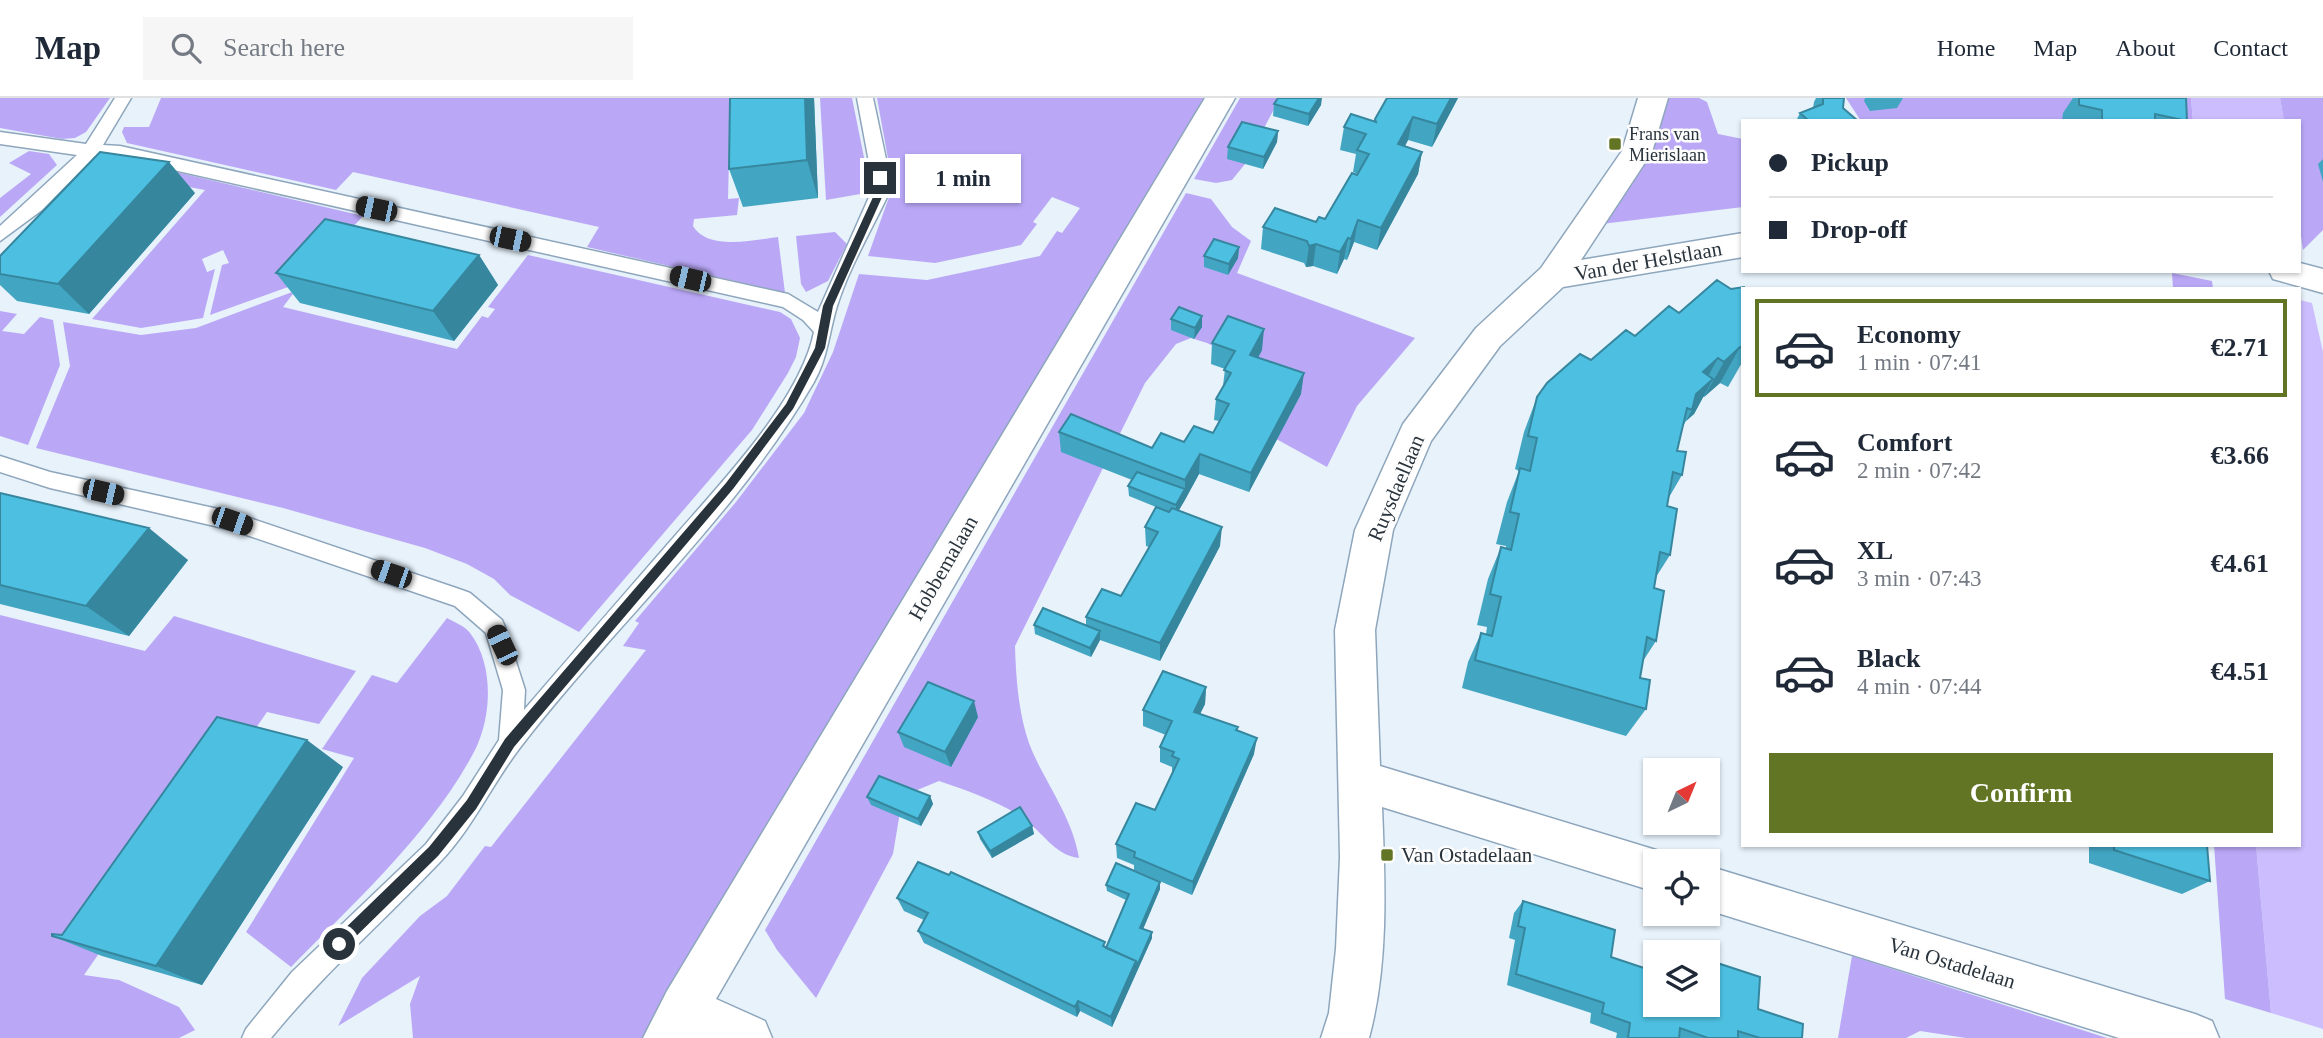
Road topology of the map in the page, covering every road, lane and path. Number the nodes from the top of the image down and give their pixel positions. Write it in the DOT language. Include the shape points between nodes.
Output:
graph roads {
  1 [pos="123,98"];
  2 [pos="865,98"];
  3 [pos="1220,98"];
  4 [pos="1653,98"];
  5 [pos="0,138"];
  6 [pos="89,150"];
  7 [pos="0,235"];
  8 [pos="1741,244"];
  9 [pos="2293,273"];
  10 [pos="1553,278"];
  11 [pos="2323,281"];
  12 [pos="822,329"];
  13 [pos="0,464"];
  14 [pos="510,743"];
  15 [pos="1360,780"];
  16 [pos="1643,868"];
  17 [pos="1720,892"];
  18 [pos="675,1023"];
  19 [pos="255,1038"];
  20 [pos="748,1038"];
  21 [pos="1345,1038"];
  22 [pos="2195,1038"];
  1 -- 6 [label="lane"];
  2 -- 12 [label="lane" via="881,186"];
  3 -- 18 [label="street, Hobbemalaan"];
  4 -- 10 [label="street, Ruysdaellaan" via="1637,152"];
  5 -- 6 [label="lane"];
  6 -- 7 [label="lane"];
  6 -- 12 [label="lane" via="120,152 788,301 810,314"];
  8 -- 10 [label="street, Van der Helstlaan"];
  9 -- 11 [label="street"];
  10 -- 15 [label="street, Ruysdaellaan" via="1489,337 1416,434 1374,530 1354,630"];
  12 -- 14 [label="lane" via="820,348 807,377 768,437"];
  13 -- 14 [label="lane" via="50,480 232,521 462,599 494,627 502,645 514,690"];
  14 -- 19 [label="lane" via="434,852 301,981"];
  15 -- 16 [label="street"];
  15 -- 21 [label="street, Ruysdaellaan" via="1359,949"];
  17 -- 22 [label="street, Van Ostadelaan"];
  18 -- 20 [label="street"];
}
